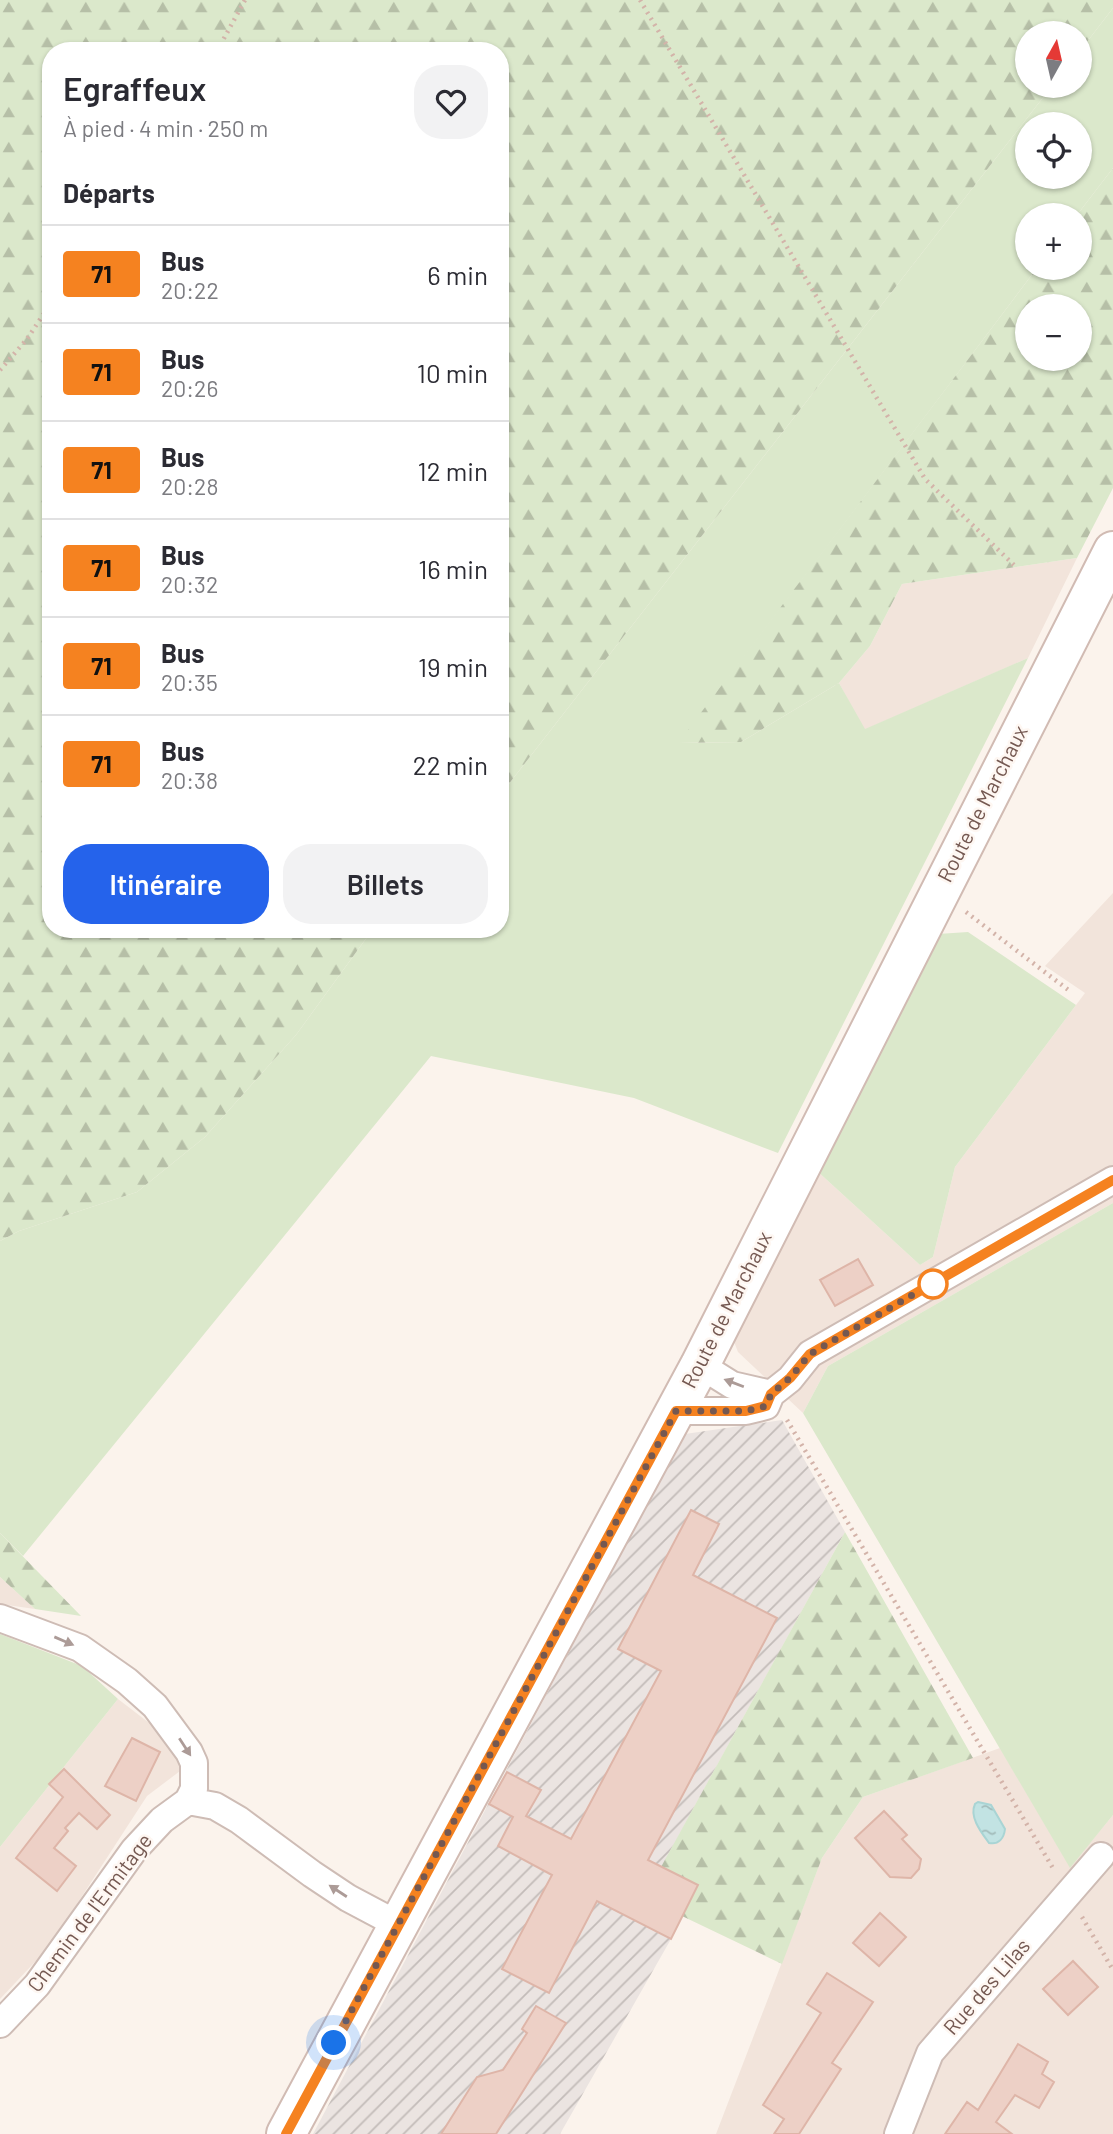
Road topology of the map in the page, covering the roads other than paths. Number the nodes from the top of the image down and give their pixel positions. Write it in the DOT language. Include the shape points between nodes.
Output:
graph roads {
  1 [pos="1113,551"];
  2 [pos="1113,1181"];
  3 [pos="700,1365"];
  4 [pos="771,1394"];
  5 [pos="676,1411"];
  6 [pos="0,1618"];
  7 [pos="188,1801"];
  8 [pos="1101,1856"];
  9 [pos="397,1924"];
  10 [pos="0,2024"];
  11 [pos="286,2134"];
  12 [pos="898,2134"];
  1 -- 3 [label="main road, Route de Marchaux"];
  2 -- 4 [label="street" via="810,1354"];
  4 -- 3 [label="street, one-way" via="732,1385"];
  3 -- 5 [label="main road, Route de Marchaux"];
  4 -- 5 [label="street" via="766,1406 746,1411"];
  5 -- 9 [label="main road, Route de Marchaux"];
  6 -- 7 [label="street, one-way" via="80,1648 155,1706 194,1762 194,1789"];
  9 -- 7 [label="street, one-way" via="321,1880 227,1813"];
  7 -- 10 [label="street, Chemin de l'Ermitage" via="134,1850 37,1985"];
  8 -- 12 [label="street, Rue des Lilas" via="930,2053"];
  9 -- 11 [label="main road, Route de Marchaux"];
}
